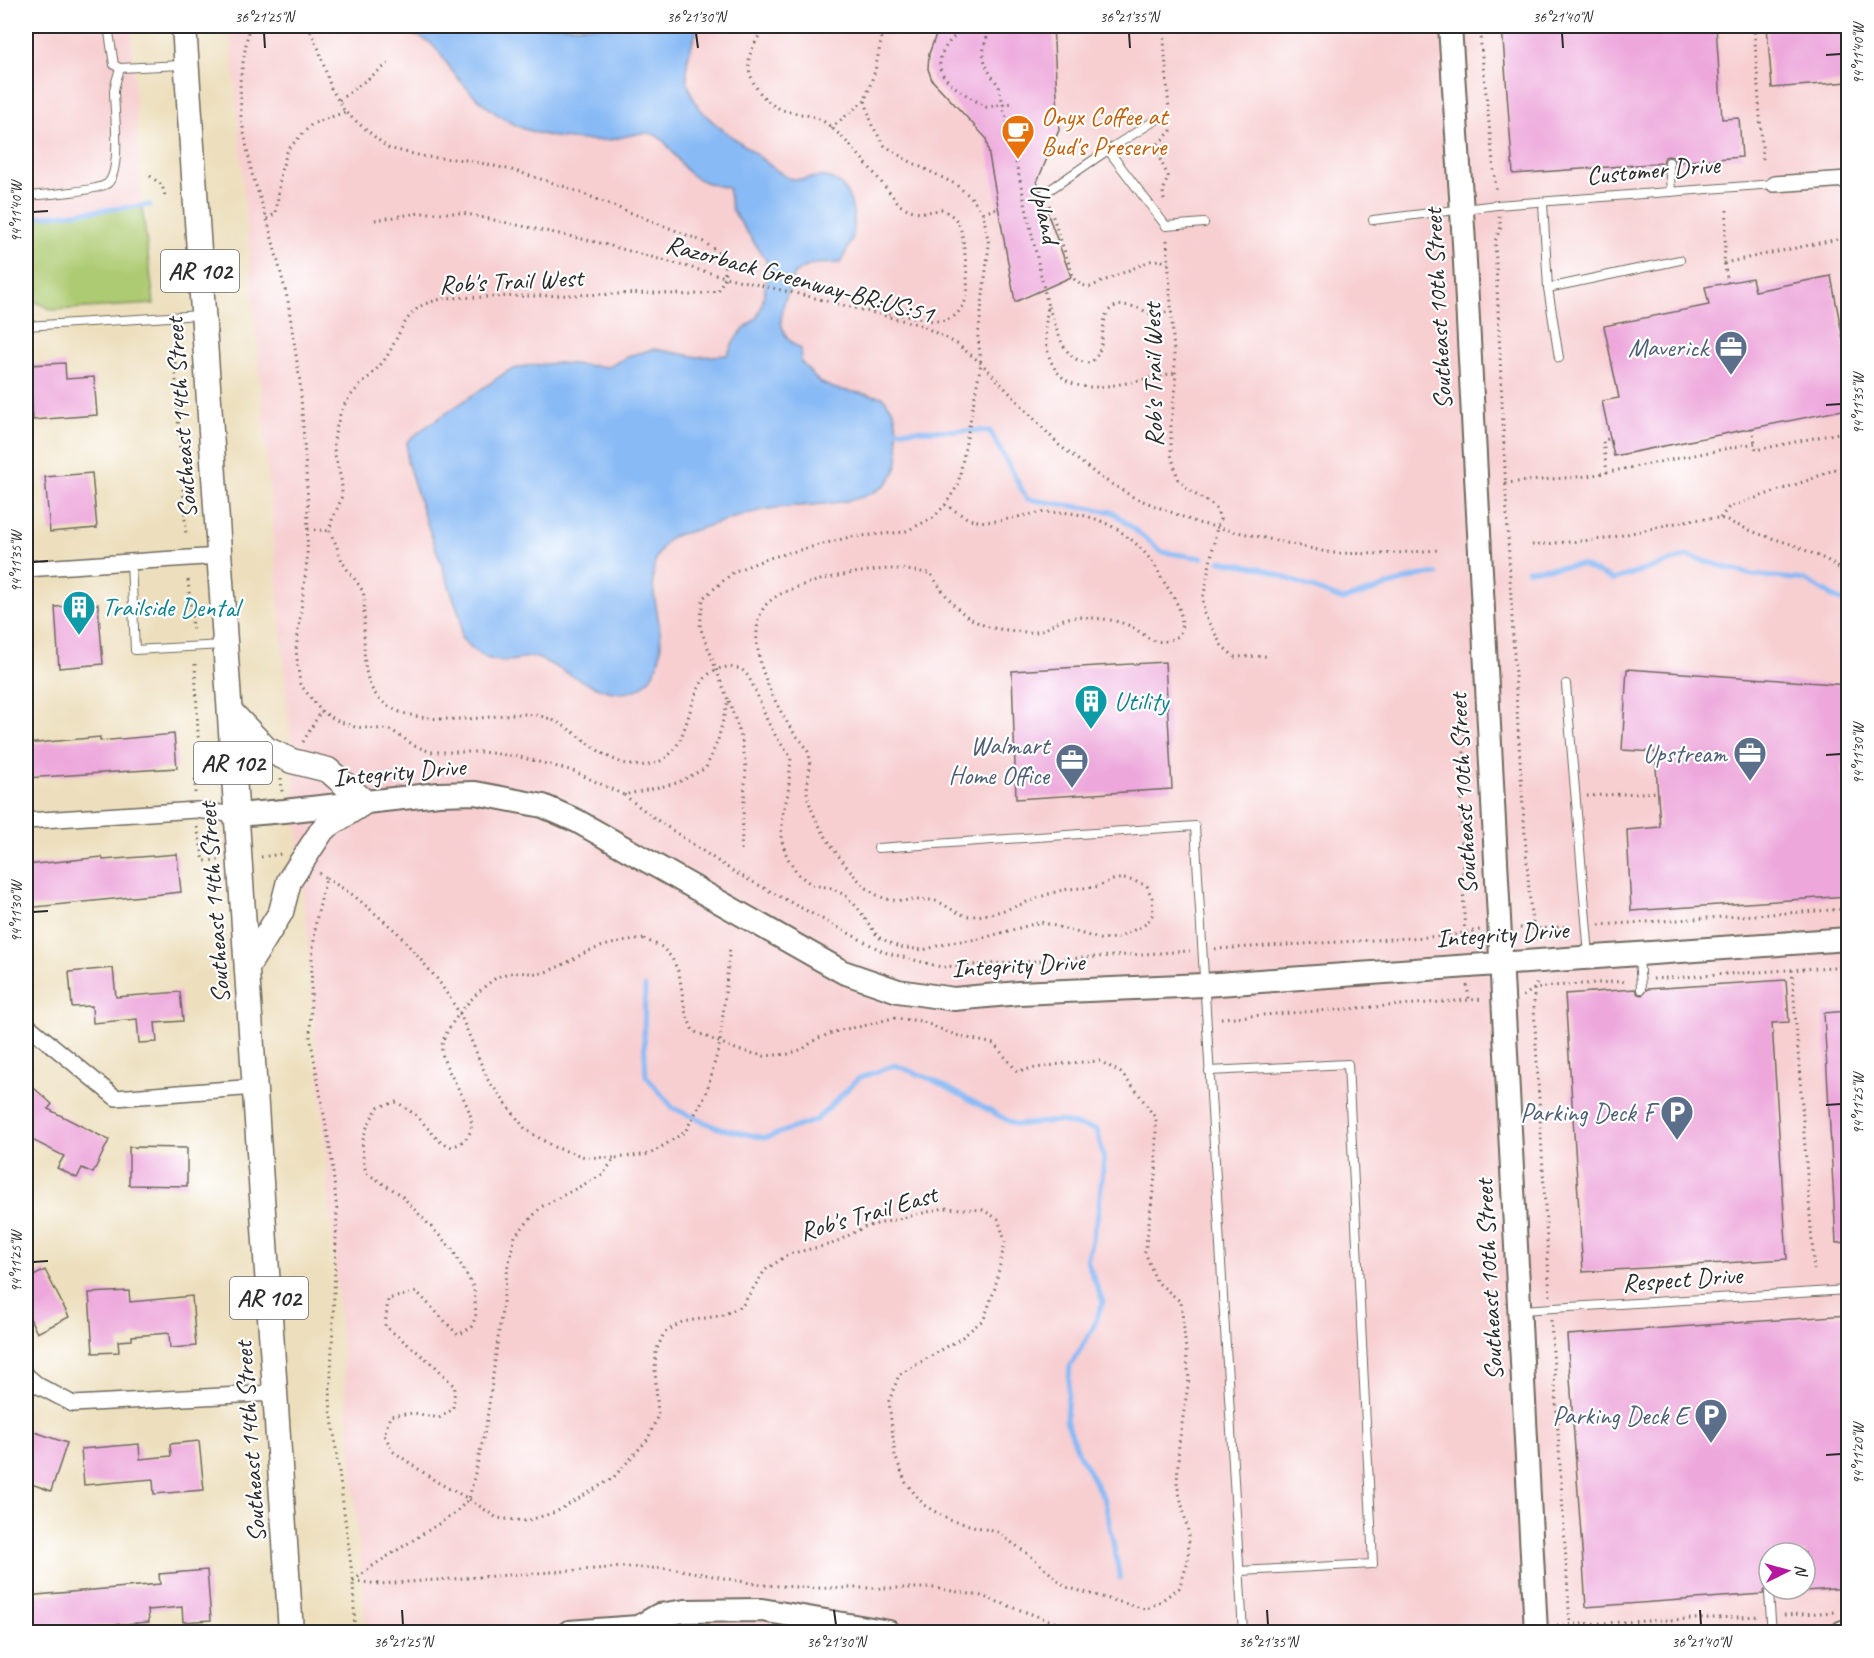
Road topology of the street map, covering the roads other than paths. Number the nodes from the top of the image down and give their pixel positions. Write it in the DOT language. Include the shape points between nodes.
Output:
graph roads {
  1 [pos="108,26"];
  2 [pos="184,26"];
  3 [pos="1450,26"];
  4 [pos="186,64"];
  5 [pos="120,68"];
  6 [pos="1159,118"];
  7 [pos="1108,150"];
  8 [pos="1669,162"];
  9 [pos="1848,179"];
  10 [pos="1774,184"];
  11 [pos="1671,192"];
  12 [pos="1044,195"];
  13 [pos="26,196"];
  14 [pos="1543,202"];
  15 [pos="1461,209"];
  16 [pos="1373,220"];
  17 [pos="1204,223"];
  18 [pos="1680,260"];
  19 [pos="1548,288"];
  20 [pos="203,315"];
  21 [pos="26,326"];
  22 [pos="1559,358"];
  23 [pos="219,556"];
  24 [pos="131,562"];
  25 [pos="26,569"];
  26 [pos="225,645"];
  27 [pos="1566,684"];
  28 [pos="230,711"];
  29 [pos="365,801"];
  30 [pos="237,814"];
  31 [pos="26,821"];
  32 [pos="878,848"];
  33 [pos="1848,939"];
  34 [pos="1639,953"];
  35 [pos="1589,957"];
  36 [pos="1501,964"];
  37 [pos="247,967"];
  38 [pos="1204,985"];
  39 [pos="1641,989"];
  40 [pos="26,1024"];
  41 [pos="1209,1071"];
  42 [pos="255,1087"];
  43 [pos="1848,1290"];
  44 [pos="1519,1310"];
  45 [pos="26,1375"];
  46 [pos="275,1393"];
  47 [pos="1239,1571"];
  48 [pos="1770,1601"];
  49 [pos="1840,1622"];
  50 [pos="644,1630"];
  51 [pos="291,1632"];
  52 [pos="569,1632"];
  53 [pos="890,1632"];
  54 [pos="1243,1632"];
  55 [pos="1536,1632"];
  56 [pos="1772,1632"];
  57 [pos="1848,1632"];
  1 -- 5 [label="lane" via="114,65"];
  2 -- 4 [label="main road, Southeast 14th Street / AR 102"];
  3 -- 15 [label="street, Southeast 10th Street"];
  4 -- 5 [label="lane"];
  4 -- 20 [label="main road, Southeast 14th Street / AR 102"];
  5 -- 13 [label="lane" via="114,88 117,135 109,182 98,188"];
  6 -- 7 [label="lane"];
  7 -- 12 [label="lane"];
  7 -- 17 [label="lane" via="1166,226"];
  8 -- 11 [label="lane"];
  9 -- 10 [label="street, Customer Drive"];
  10 -- 11 [label="lane, Customer Drive"];
  11 -- 14 [label="lane, Customer Drive"];
  14 -- 15 [label="lane, Customer Drive"];
  14 -- 19 [label="lane"];
  15 -- 16 [label="lane, Customer Drive"];
  15 -- 36 [label="street, Southeast 10th Street"];
  18 -- 19 [label="lane"];
  19 -- 22 [label="lane"];
  20 -- 21 [label="lane"];
  20 -- 23 [label="main road, Southeast 14th Street / AR 102"];
  23 -- 24 [label="street"];
  23 -- 26 [label="main road, Southeast 14th Street / AR 102"];
  24 -- 25 [label="street"];
  24 -- 26 [label="lane" via="135,650"];
  26 -- 28 [label="main road, Southeast 14th Street / AR 102"];
  27 -- 35 [label="lane"];
  28 -- 29 [label="main road" via="266,749 328,770"];
  28 -- 30 [label="main road, Southeast 14th Street / AR 102"];
  29 -- 30 [label="street, Integrity Drive"];
  29 -- 37 [label="main road" via="323,829 289,881 280,912"];
  29 -- 38 [label="street, Integrity Drive" via="475,794 543,806 577,821 843,972 897,991 954,999"];
  30 -- 31 [label="street" via="196,810"];
  30 -- 37 [label="main road, Southeast 14th Street / AR 102"];
  32 -- 38 [label="lane" via="1195,826"];
  33 -- 34 [label="street, Integrity Drive"];
  34 -- 35 [label="street, Integrity Drive"];
  34 -- 39 [label="lane"];
  35 -- 36 [label="street, Integrity Drive"];
  36 -- 38 [label="street, Integrity Drive"];
  36 -- 44 [label="street, Southeast 10th Street"];
  37 -- 42 [label="main road, Southeast 14th Street / AR 102"];
  38 -- 41 [label="lane"];
  40 -- 42 [label="street" via="116,1098"];
  41 -- 47 [label="lane"];
  41 -- 47 [label="lane" via="1348,1064 1373,1564"];
  42 -- 46 [label="main road, Southeast 14th Street / AR 102"];
  43 -- 44 [label="lane, Respect Drive"];
  44 -- 55 [label="street, Southeast 10th Street"];
  45 -- 46 [label="street" via="73,1404"];
  46 -- 51 [label="main road, Southeast 14th Street / AR 102"];
  47 -- 54 [label="lane"];
  48 -- 56 [label="lane"];
  49 -- 57 [label="street"];
  50 -- 52 [label="street"];
  50 -- 53 [label="street" via="659,1615 762,1610"];
}
